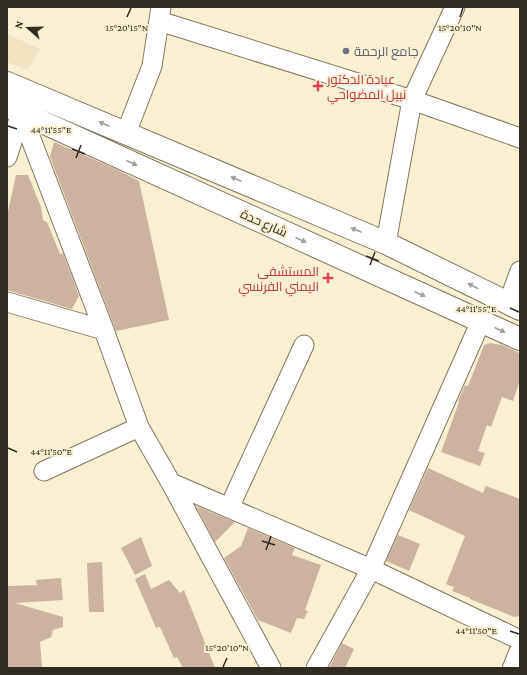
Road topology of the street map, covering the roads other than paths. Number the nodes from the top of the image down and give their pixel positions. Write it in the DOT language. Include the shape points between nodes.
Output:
graph roads {
  1 [pos="454,7"];
  2 [pos="160,14"];
  3 [pos="7,83"];
  4 [pos="412,100"];
  5 [pos="14,110"];
  6 [pos="126,133"];
  7 [pos="520,138"];
  8 [pos="7,157"];
  9 [pos="386,243"];
  10 [pos="520,271"];
  11 [pos="7,302"];
  12 [pos="514,307"];
  13 [pos="481,321"];
  14 [pos="104,330"];
  15 [pos="520,339"];
  16 [pos="304,345"];
  17 [pos="139,427"];
  18 [pos="44,471"];
  19 [pos="170,483"];
  20 [pos="229,508"];
  21 [pos="371,569"];
  22 [pos="520,640"];
  23 [pos="520,653"];
  24 [pos="271,668"];
  25 [pos="316,668"];
  26 [pos="514,668"];
  1 -- 4 [label="street"];
  2 -- 4 [label="street"];
  2 -- 6 [label="street" via="152,66"];
  6 -- 3 [label="main road, one-way"];
  4 -- 7 [label="street"];
  4 -- 9 [label="street"];
  5 -- 8 [label="street"];
  5 -- 13 [label="main road, شارع حدة, one-way"];
  5 -- 14 [label="street"];
  9 -- 6 [label="main road, one-way"];
  12 -- 9 [label="main road, one-way"];
  10 -- 12 [label="street"];
  11 -- 14 [label="street"];
  13 -- 15 [label="main road, شارع حدة, one-way"];
  13 -- 21 [label="street"];
  14 -- 17 [label="street"];
  16 -- 20 [label="street"];
  17 -- 18 [label="street"];
  17 -- 19 [label="street"];
  19 -- 20 [label="street"];
  19 -- 24 [label="street"];
  20 -- 21 [label="street"];
  21 -- 22 [label="street"];
  21 -- 25 [label="street"];
  23 -- 26 [label="main road"];
}
